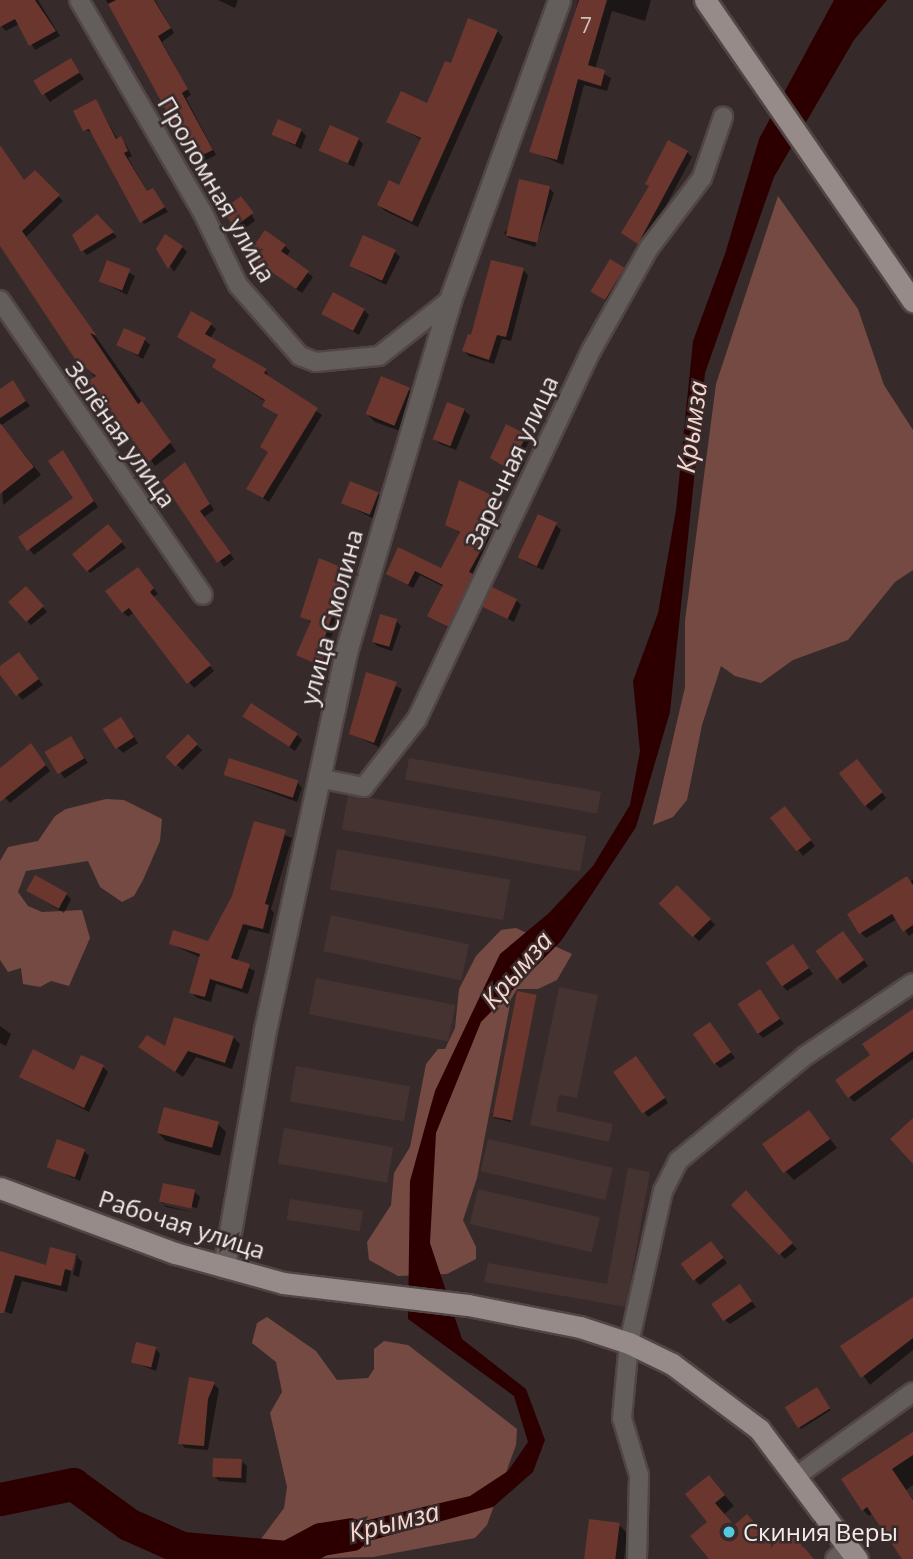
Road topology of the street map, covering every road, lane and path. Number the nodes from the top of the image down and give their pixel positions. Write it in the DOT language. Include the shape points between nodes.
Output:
graph roads {
  1 [pos="79,0"];
  2 [pos="559,0"];
  3 [pos="705,0"];
  4 [pos="723,117"];
  5 [pos="0,300"];
  6 [pos="450,300"];
  7 [pos="913,301"];
  8 [pos="203,595"];
  9 [pos="318,778"];
  10 [pos="913,983"];
  11 [pos="0,1188"];
  12 [pos="224,1267"];
  13 [pos="629,1343"];
  14 [pos="913,1392"];
  15 [pos="798,1475"];
  16 [pos="847,1555"];
  17 [pos="637,1559"];
  1 -- 6 [label="street, Проломная улица" via="202,211 238,285 300,356 316,362 379,356"];
  2 -- 6 [label="street, улица Смолина"];
  3 -- 7 [label="main road"];
  4 -- 9 [label="street, Заречная улица" via="702,178 649,247 585,362 417,719 364,787"];
  5 -- 8 [label="street, Зелёная улица"];
  6 -- 9 [label="street, улица Смолина" via="346,652"];
  9 -- 12 [label="street, улица Смолина" via="255,1081"];
  10 -- 13 [label="street" via="805,1056 678,1161 663,1191 653,1254"];
  11 -- 12 [label="main road, Рабочая улица"];
  12 -- 13 [label="main road, Рабочая улица" via="283,1283 468,1305 580,1327"];
  13 -- 15 [label="main road, Рабочая улица" via="672,1364 725,1401 759,1429"];
  13 -- 17 [label="street" via="622,1418 639,1475"];
  14 -- 15 [label="street"];
  15 -- 16 [label="main road, Рабочая улица"];
}
